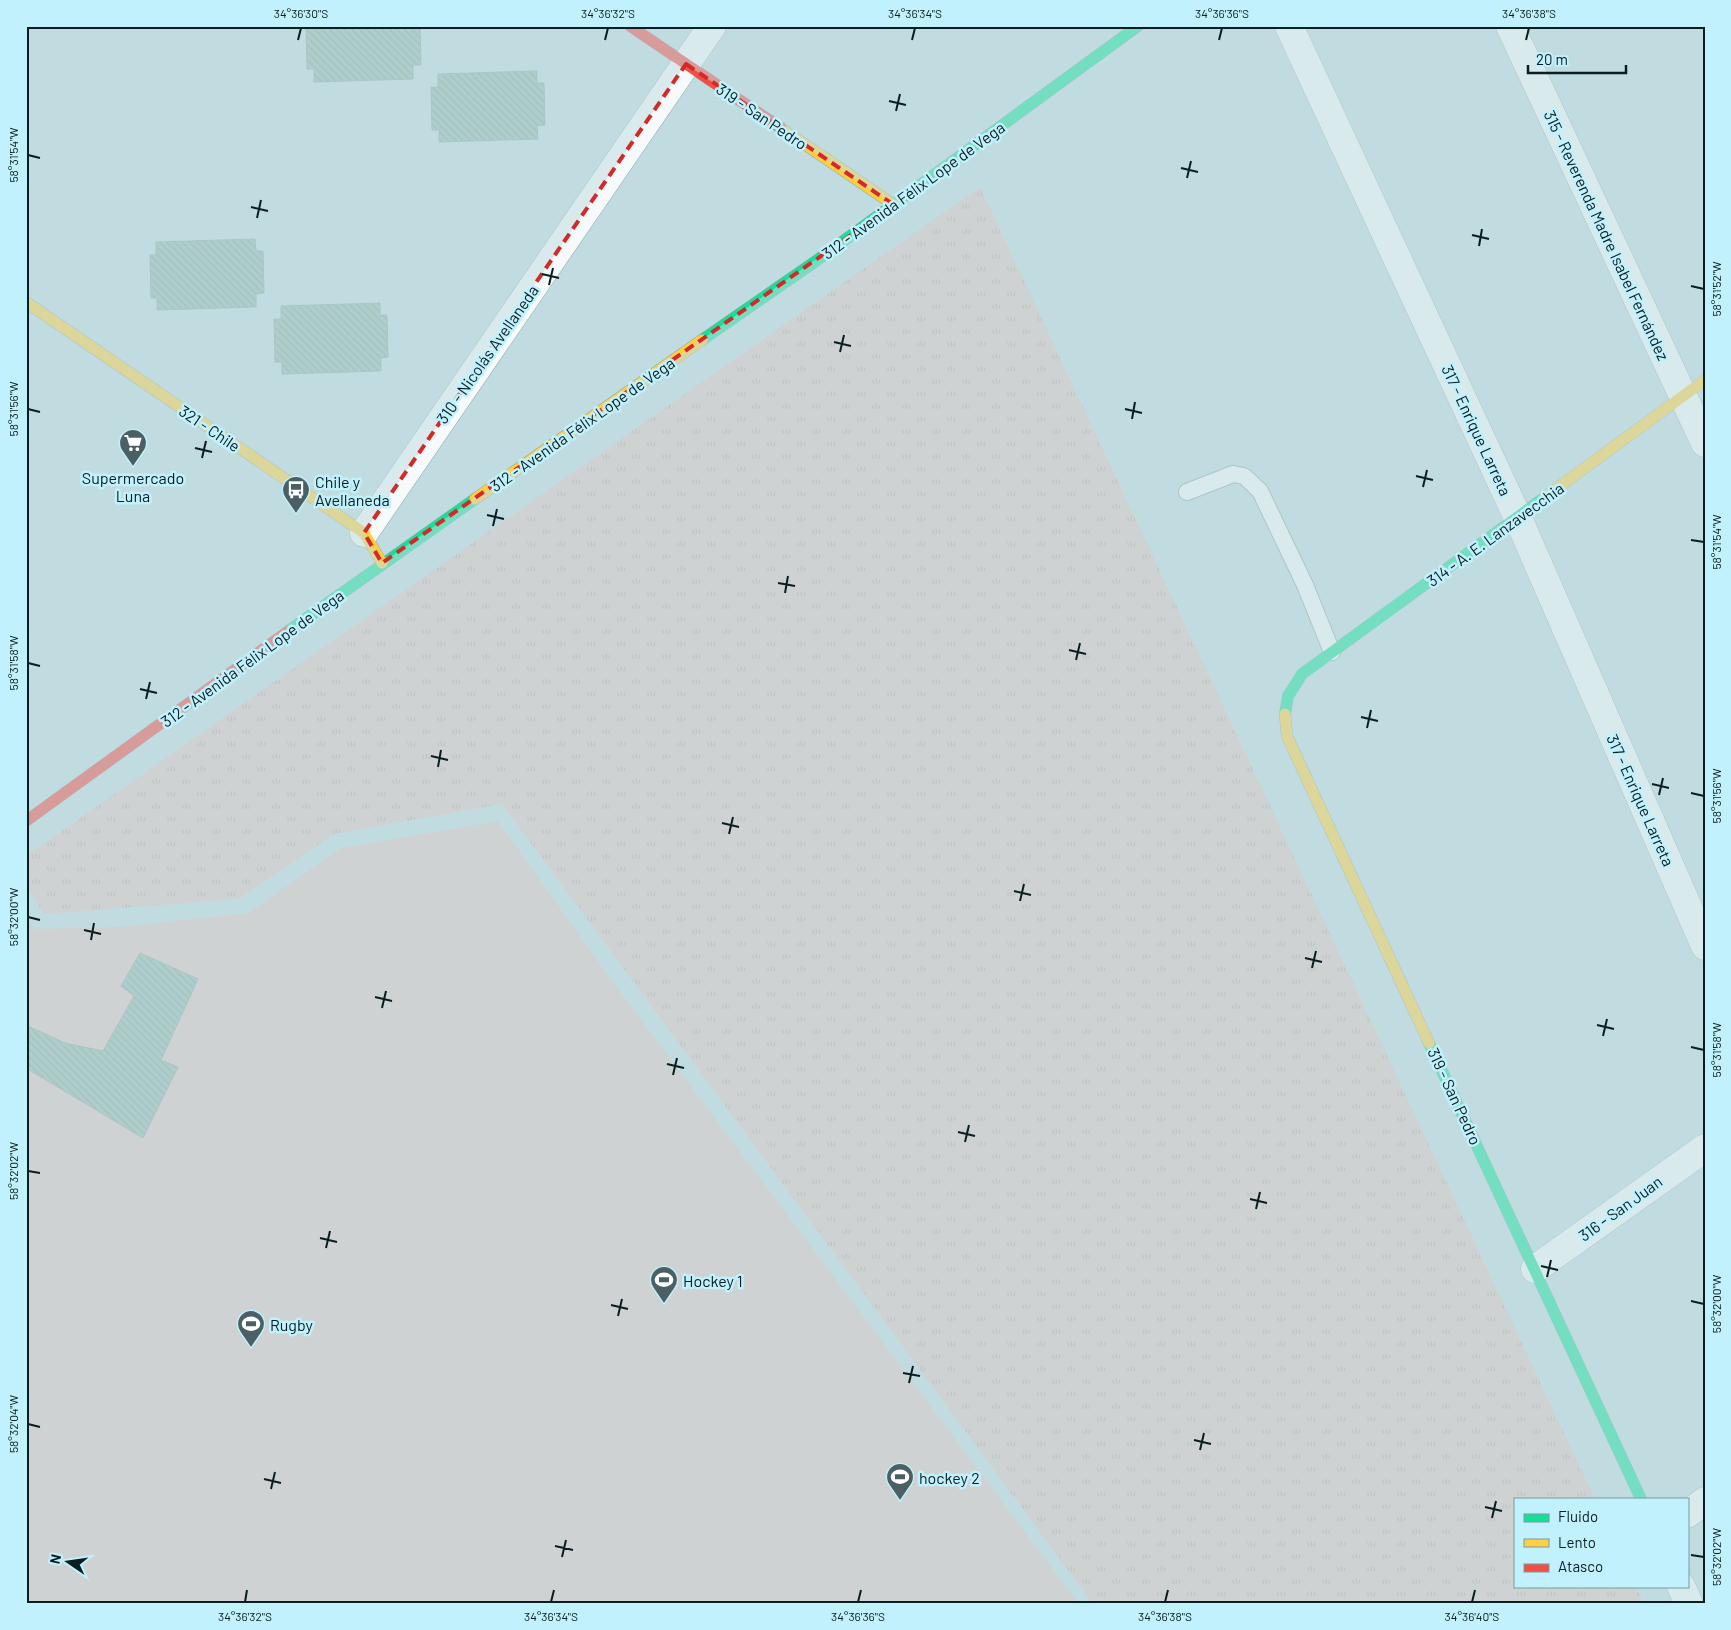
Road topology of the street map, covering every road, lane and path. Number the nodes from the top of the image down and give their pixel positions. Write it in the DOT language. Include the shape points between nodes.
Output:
graph roads {
  1 [pos="630,26"];
  2 [pos="712,26"];
  3 [pos="1138,26"];
  4 [pos="1288,26"];
  5 [pos="1510,26"];
  6 [pos="686,64"];
  7 [pos="894,205"];
  8 [pos="26,302"];
  9 [pos="1705,380"];
  10 [pos="1682,396"];
  11 [pos="1705,443"];
  12 [pos="1186,492"];
  13 [pos="1518,518"];
  14 [pos="364,533"];
  15 [pos="382,563"];
  16 [pos="1332,652"];
  17 [pos="1289,691"];
  18 [pos="26,821"];
  19 [pos="1705,946"];
  20 [pos="1705,1148"];
  21 [pos="1535,1269"];
  22 [pos="1641,1498"];
  23 [pos="1705,1501"];
  24 [pos="1688,1513"];
  25 [pos="1682,1588"];
  26 [pos="1689,1604"];
  1 -- 6 [label="street, 319 - San Pedro"];
  2 -- 6 [label="street, 310 - Nicolás Avellaneda"];
  3 -- 7 [label="street, 312 - Avenida Félix Lope de Vega"];
  4 -- 13 [label="street, 317 - Enrique Larreta"];
  5 -- 10 [label="street, 315 - Reverenda Madre Isabel Fernández"];
  6 -- 7 [label="street, 319 - San Pedro"];
  6 -- 14 [label="street, 310 - Nicolás Avellaneda"];
  7 -- 15 [label="street, 312 - Avenida Félix Lope de Vega"];
  8 -- 14 [label="street, 321 - Chile"];
  9 -- 10 [label="street, 314 - A. E. Lanzavecchia"];
  10 -- 11 [label="street, 315 - Reverenda Madre Isabel Fernández"];
  10 -- 13 [label="street, 314 - A. E. Lanzavecchia"];
  12 -- 16 [label="lane" via="1233,474 1244,476 1260,490 1305,585"];
  13 -- 16 [label="street, 314 - A. E. Lanzavecchia"];
  13 -- 19 [label="street, 317 - Enrique Larreta"];
  14 -- 15 [label="street, 321 - Chile"];
  15 -- 18 [label="street, 312 - Avenida Félix Lope de Vega"];
  16 -- 17 [label="street, 314 - A. E. Lanzavecchia" via="1302,674"];
  17 -- 21 [label="street, 319 - San Pedro" via="1283,712 1287,736"];
  20 -- 21 [label="street, 316 - San Juan"];
  21 -- 22 [label="street, 319 - San Pedro"];
  23 -- 24 [label="street"];
  25 -- 26 [label="street"];
}
